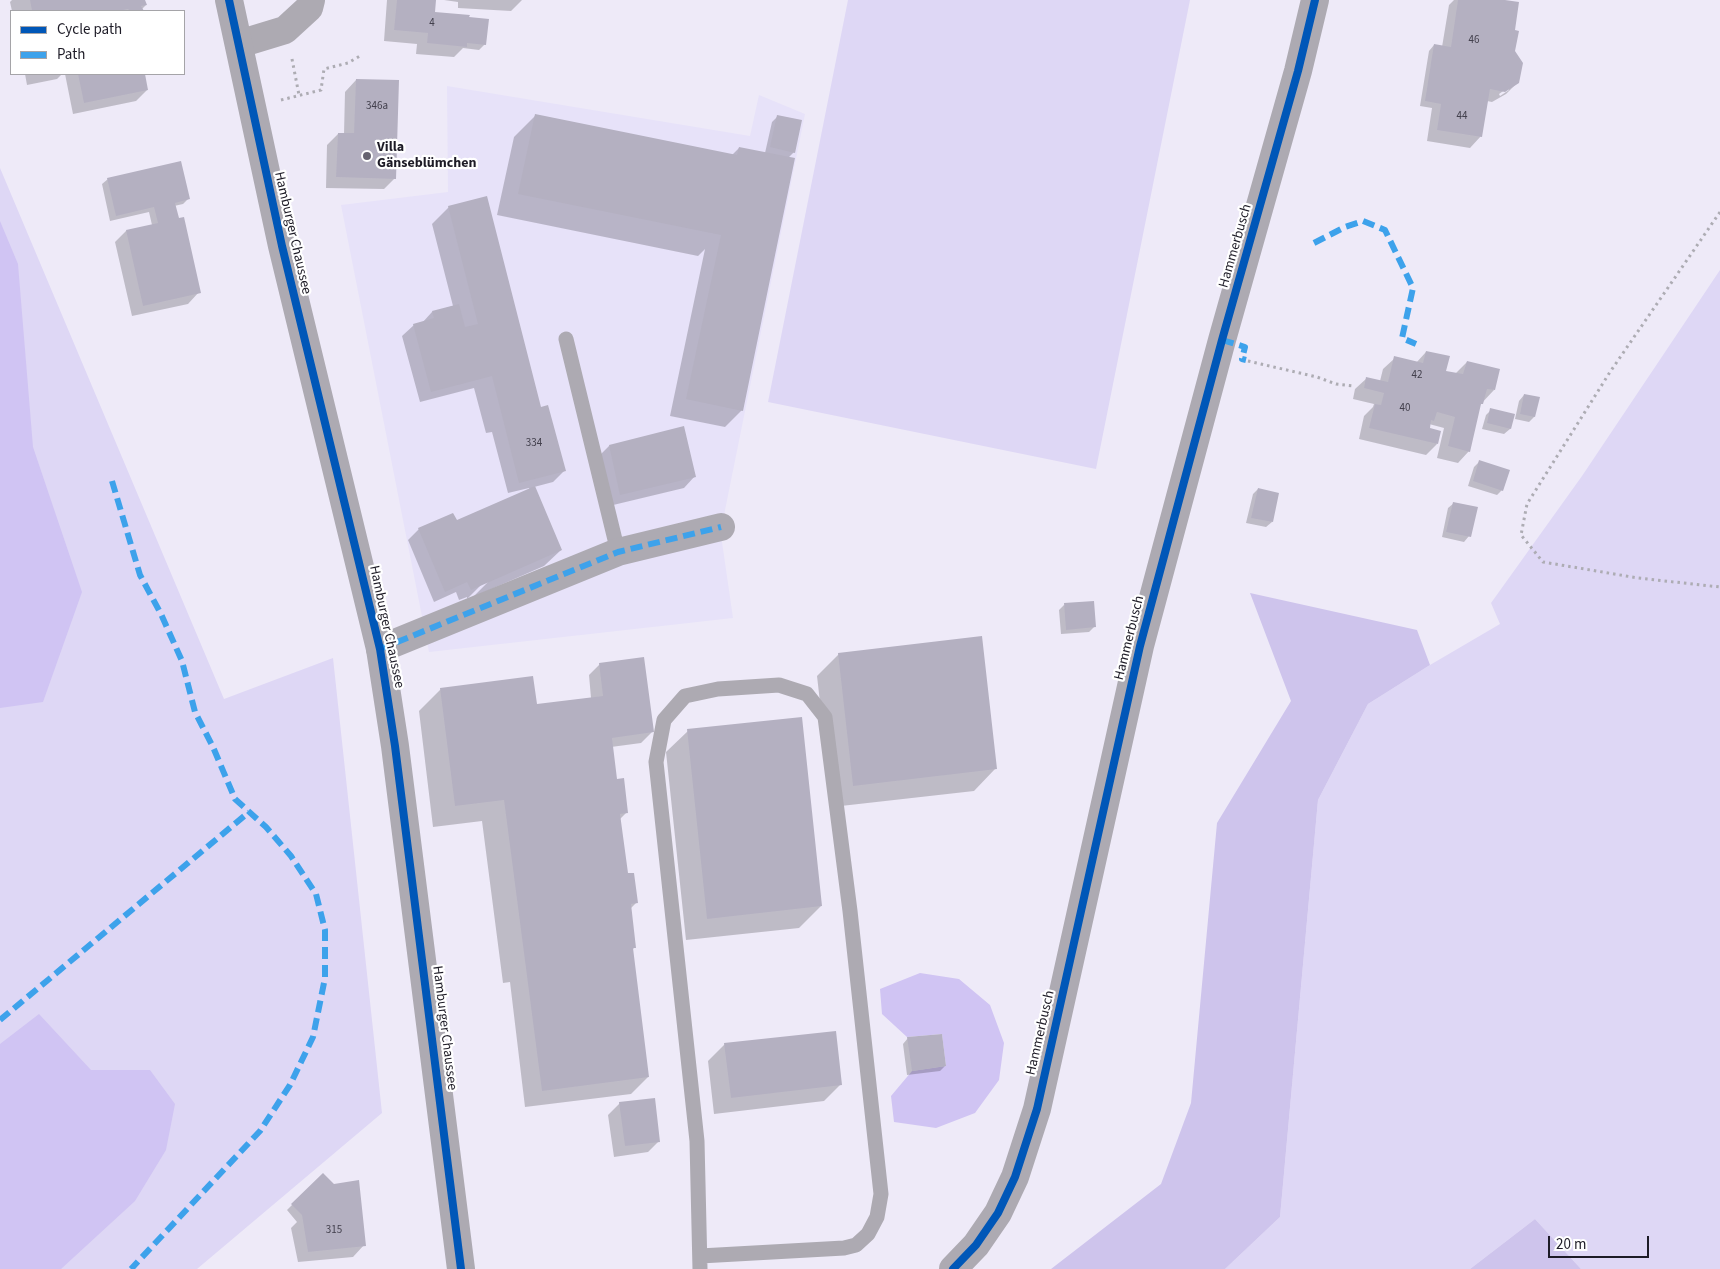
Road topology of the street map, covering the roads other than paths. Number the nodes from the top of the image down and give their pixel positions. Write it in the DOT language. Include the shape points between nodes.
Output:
graph roads {
  1 [pos="229,0"];
  2 [pos="311,0"];
  3 [pos="1315,0"];
  4 [pos="239,44"];
  5 [pos="566,339"];
  6 [pos="721,527"];
  7 [pos="618,552"];
  8 [pos="380,649"];
  9 [pos="700,1262"];
  10 [pos="462,1269"];
  11 [pos="953,1269"];
  1 -- 4 [label="street, Hamburger Chaussee"];
  2 -- 4 [label="street" via="309,8 286,30"];
  3 -- 11 [label="street, Hammerbusch" via="1140,646 1037,1109 1015,1177 998,1213 976,1245"];
  4 -- 8 [label="street, Hamburger Chaussee" via="282,246"];
  5 -- 7 [label="lane"];
  6 -- 7 [label="street"];
  7 -- 8 [label="street"];
  8 -- 10 [label="street, Hamburger Chaussee"];
  9 -- 9 [label="lane" via="697,1141 656,762 664,720 685,696 718,689 779,685 807,694 826,717 881,1194 877,1217 868,1234 856,1244 844,1248"];
}
